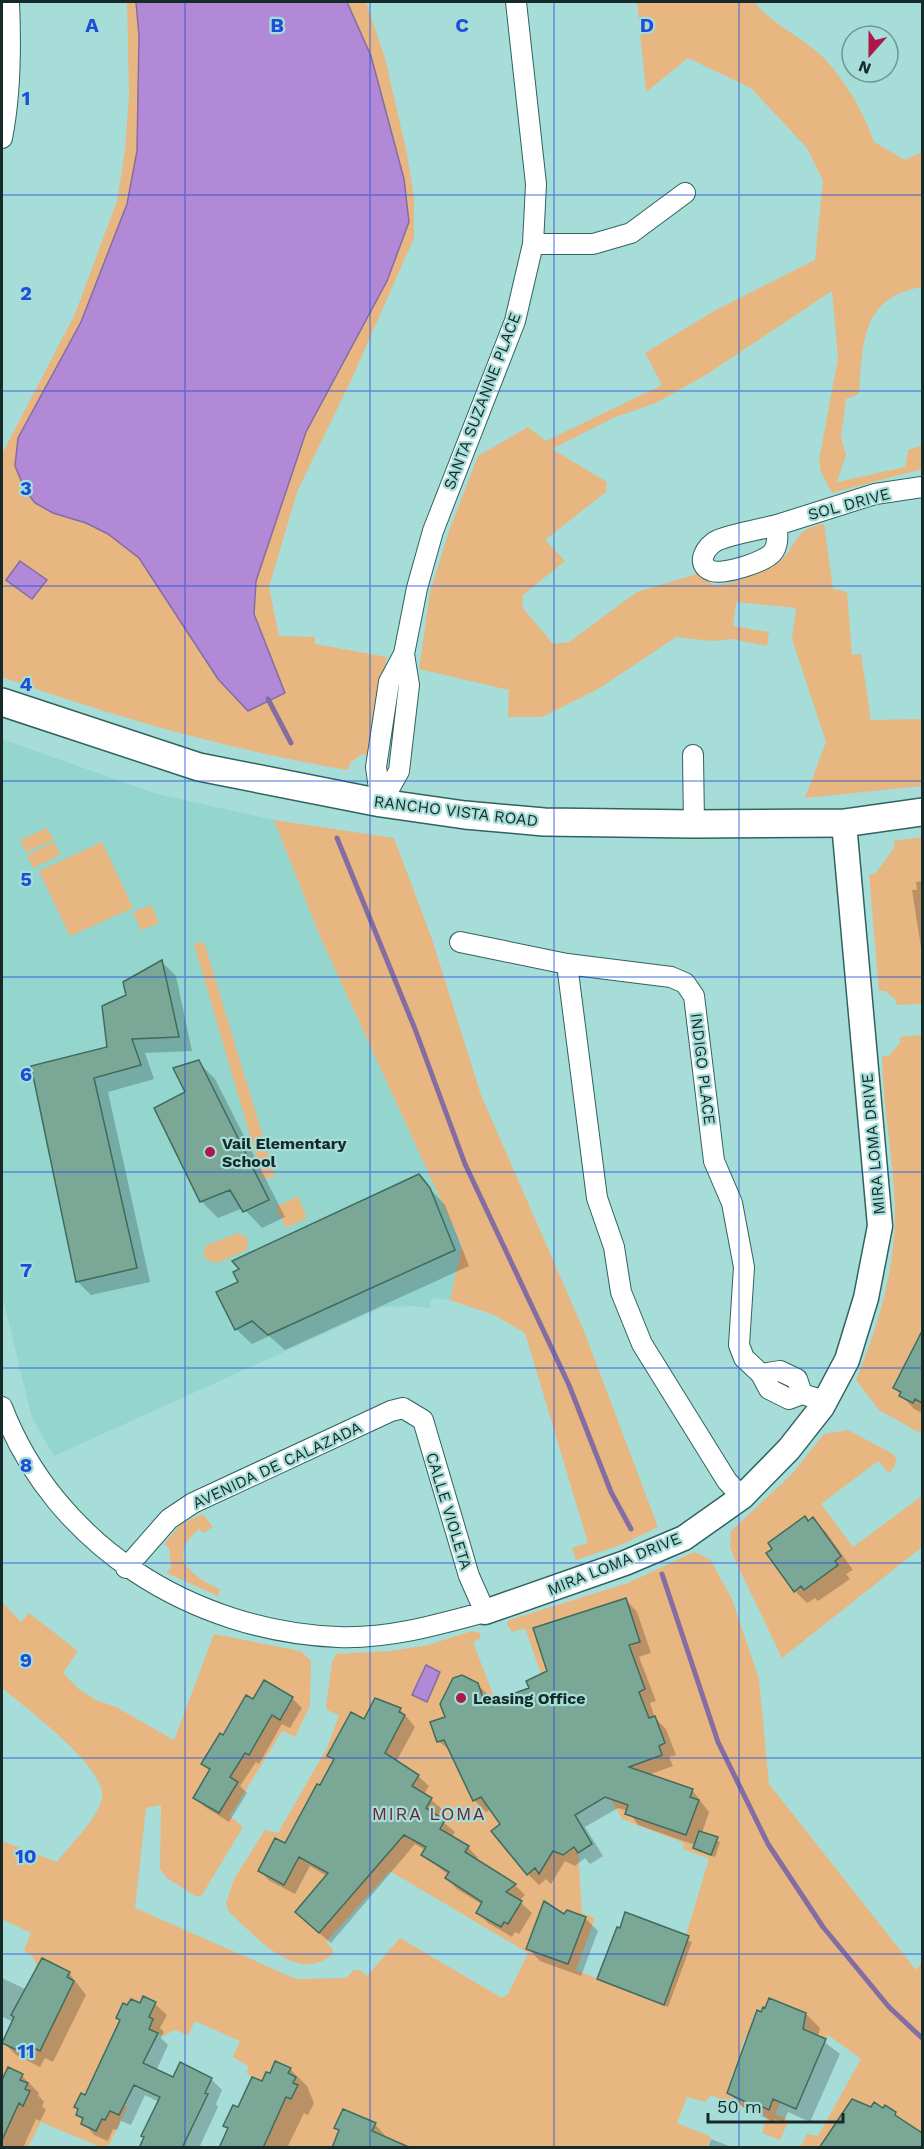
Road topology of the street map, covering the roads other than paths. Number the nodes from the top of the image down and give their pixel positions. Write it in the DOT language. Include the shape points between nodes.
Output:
graph roads {
  1 [pos="9,2"];
  2 [pos="516,2"];
  3 [pos="2,138"];
  4 [pos="685,193"];
  5 [pos="533,244"];
  6 [pos="922,487"];
  7 [pos="777,525"];
  8 [pos="2,702"];
  9 [pos="693,754"];
  10 [pos="381,803"];
  11 [pos="922,812"];
  12 [pos="844,823"];
  13 [pos="694,824"];
  14 [pos="460,942"];
  15 [pos="567,964"];
  16 [pos="825,1401"];
  17 [pos="2,1407"];
  18 [pos="414,1412"];
  19 [pos="742,1497"];
  20 [pos="126,1568"];
  21 [pos="485,1612"];
  1 -- 3 [label="street" via="11,56"];
  2 -- 5 [label="street, SANTA SUZANNE PLACE" via="536,184"];
  4 -- 5 [label="street" via="631,233 593,244"];
  5 -- 10 [label="street, SANTA SUZANNE PLACE" via="515,321 433,531 417,588 404,654 409,685 399,771"];
  6 -- 7 [label="street, SOL DRIVE" via="875,494"];
  8 -- 10 [label="main road, RANCHO VISTA ROAD" via="199,767"];
  9 -- 13 [label="street"];
  10 -- 13 [label="main road, RANCHO VISTA ROAD" via="544,822"];
  11 -- 12 [label="main road, RANCHO VISTA ROAD"];
  12 -- 13 [label="main road, RANCHO VISTA ROAD"];
  12 -- 16 [label="street, MIRA LOMA DRIVE" via="880,1226 866,1298 847,1360"];
  14 -- 15 [label="street, INDIGO PLACE"];
  15 -- 16 [label="street, INDIGO PLACE" via="671,977 685,983 694,996 714,1161 732,1203 744,1267 739,1345 744,1358 761,1374 780,1371 797,1379 802,1394"];
  15 -- 19 [label="street" via="597,1198 614,1247 621,1292 642,1344 727,1481"];
  16 -- 19 [label="street, MIRA LOMA DRIVE" via="789,1449"];
  17 -- 20 [label="street, MIRA LOMA DRIVE" via="16,1444 70,1515"];
  18 -- 20 [label="street, AVENIDA DE CALAZADA" via="403,1408 391,1411 193,1503 169,1519"];
  18 -- 21 [label="street, CALLE VIOLETA" via="427,1430 469,1576"];
  19 -- 21 [label="street, MIRA LOMA DRIVE" via="684,1538"];
  20 -- 21 [label="street, MIRA LOMA DRIVE" via="166,1592 228,1617 299,1633 339,1637 380,1635 422,1629"];
}
